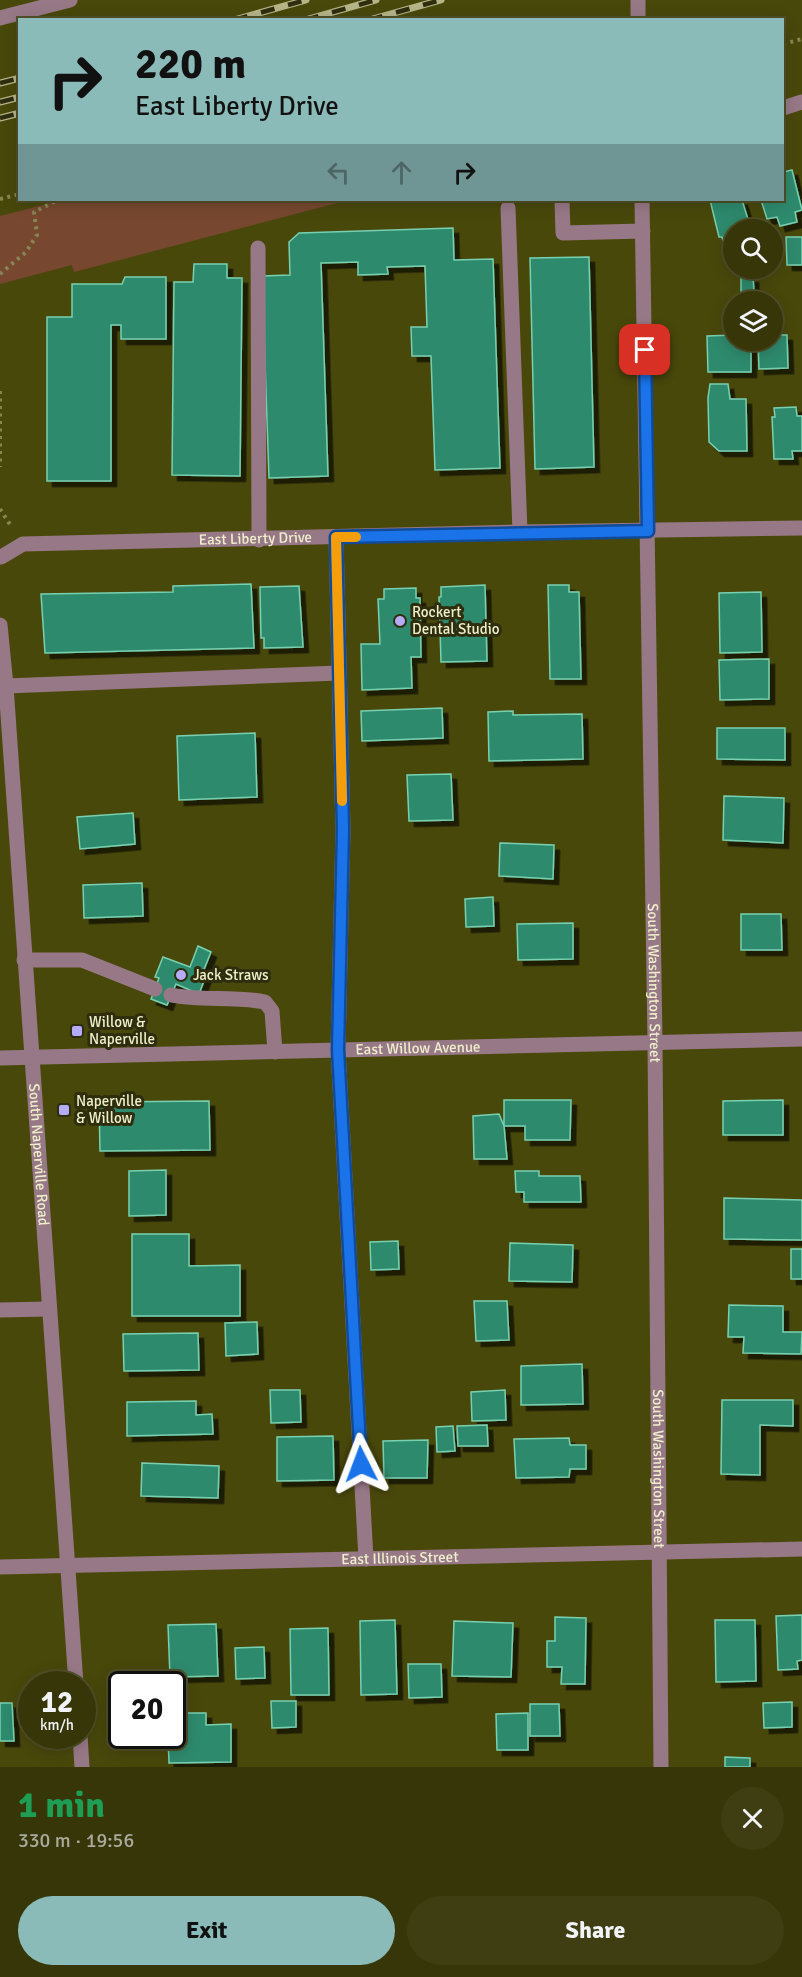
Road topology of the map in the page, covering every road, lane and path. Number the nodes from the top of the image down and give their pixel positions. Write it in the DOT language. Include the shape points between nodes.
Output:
graph roads {
  1 [pos="70,0"];
  2 [pos="638,0"];
  3 [pos="0,18"];
  4 [pos="638,18"];
  5 [pos="802,39"];
  6 [pos="784,44"];
  7 [pos="802,102"];
  8 [pos="784,108"];
  9 [pos="18,195"];
  10 [pos="0,200"];
  11 [pos="56,201"];
  12 [pos="562,201"];
  13 [pos="642,201"];
  14 [pos="508,208"];
  15 [pos="643,231"];
  16 [pos="258,248"];
  17 [pos="0,274"];
  18 [pos="0,391"];
  19 [pos="0,467"];
  20 [pos="802,528"];
  21 [pos="648,531"];
  22 [pos="520,532"];
  23 [pos="336,537"];
  24 [pos="259,540"];
  25 [pos="0,559"];
  26 [pos="0,625"];
  27 [pos="339,673"];
  28 [pos="6,686"];
  29 [pos="24,960"];
  30 [pos="155,989"];
  31 [pos="171,995"];
  32 [pos="802,1039"];
  33 [pos="655,1042"];
  34 [pos="338,1050"];
  35 [pos="275,1052"];
  36 [pos="0,1058"];
  37 [pos="31,1058"];
  38 [pos="49,1309"];
  39 [pos="0,1310"];
  40 [pos="802,1549"];
  41 [pos="659,1552"];
  42 [pos="366,1559"];
  43 [pos="67,1565"];
  44 [pos="0,1567"];
  45 [pos="75,1671"];
  46 [pos="81,1749"];
  47 [pos="82,1767"];
  48 [pos="661,1767"];
  1 -- 3 [label="street"];
  2 -- 4 [label="street"];
  5 -- 6 [label="path"];
  7 -- 8 [label="street"];
  9 -- 10 [label="path"];
  11 -- 17 [label="path" via="34,212 37,235 26,252"];
  12 -- 15 [label="street" via="563,232"];
  13 -- 15 [label="street, South Washington Street"];
  14 -- 22 [label="street"];
  15 -- 21 [label="street, South Washington Street"];
  16 -- 24 [label="street"];
  18 -- 19 [label="path"];
  20 -- 21 [label="street, East Liberty Drive"];
  21 -- 22 [label="street, East Liberty Drive"];
  21 -- 33 [label="street, South Washington Street"];
  22 -- 23 [label="street, East Liberty Drive"];
  23 -- 24 [label="street, East Liberty Drive"];
  23 -- 27 [label="street"];
  24 -- 25 [label="street, East Liberty Drive" via="23,544"];
  26 -- 28 [label="street, South Naperville Road"];
  27 -- 28 [label="street"];
  27 -- 34 [label="street" via="343,830"];
  28 -- 29 [label="street, South Naperville Road"];
  29 -- 30 [label="street" via="82,960"];
  29 -- 37 [label="street, South Naperville Road"];
  31 -- 35 [label="street" via="265,1002 272,1011"];
  32 -- 33 [label="street, East Willow Avenue"];
  33 -- 34 [label="street, East Willow Avenue"];
  33 -- 41 [label="street, South Washington Street"];
  34 -- 35 [label="street, East Willow Avenue"];
  34 -- 42 [label="street"];
  35 -- 37 [label="street, East Willow Avenue"];
  36 -- 37 [label="street, East Willow Avenue"];
  37 -- 38 [label="street, South Naperville Road"];
  38 -- 39 [label="street"];
  38 -- 43 [label="street, South Naperville Road"];
  40 -- 41 [label="street, East Illinois Street"];
  41 -- 42 [label="street, East Illinois Street"];
  41 -- 48 [label="street, South Washington Street"];
  42 -- 43 [label="street, East Illinois Street"];
  43 -- 44 [label="street, East Illinois Street"];
  43 -- 45 [label="street, South Naperville Road"];
  46 -- 47 [label="street"];
}
